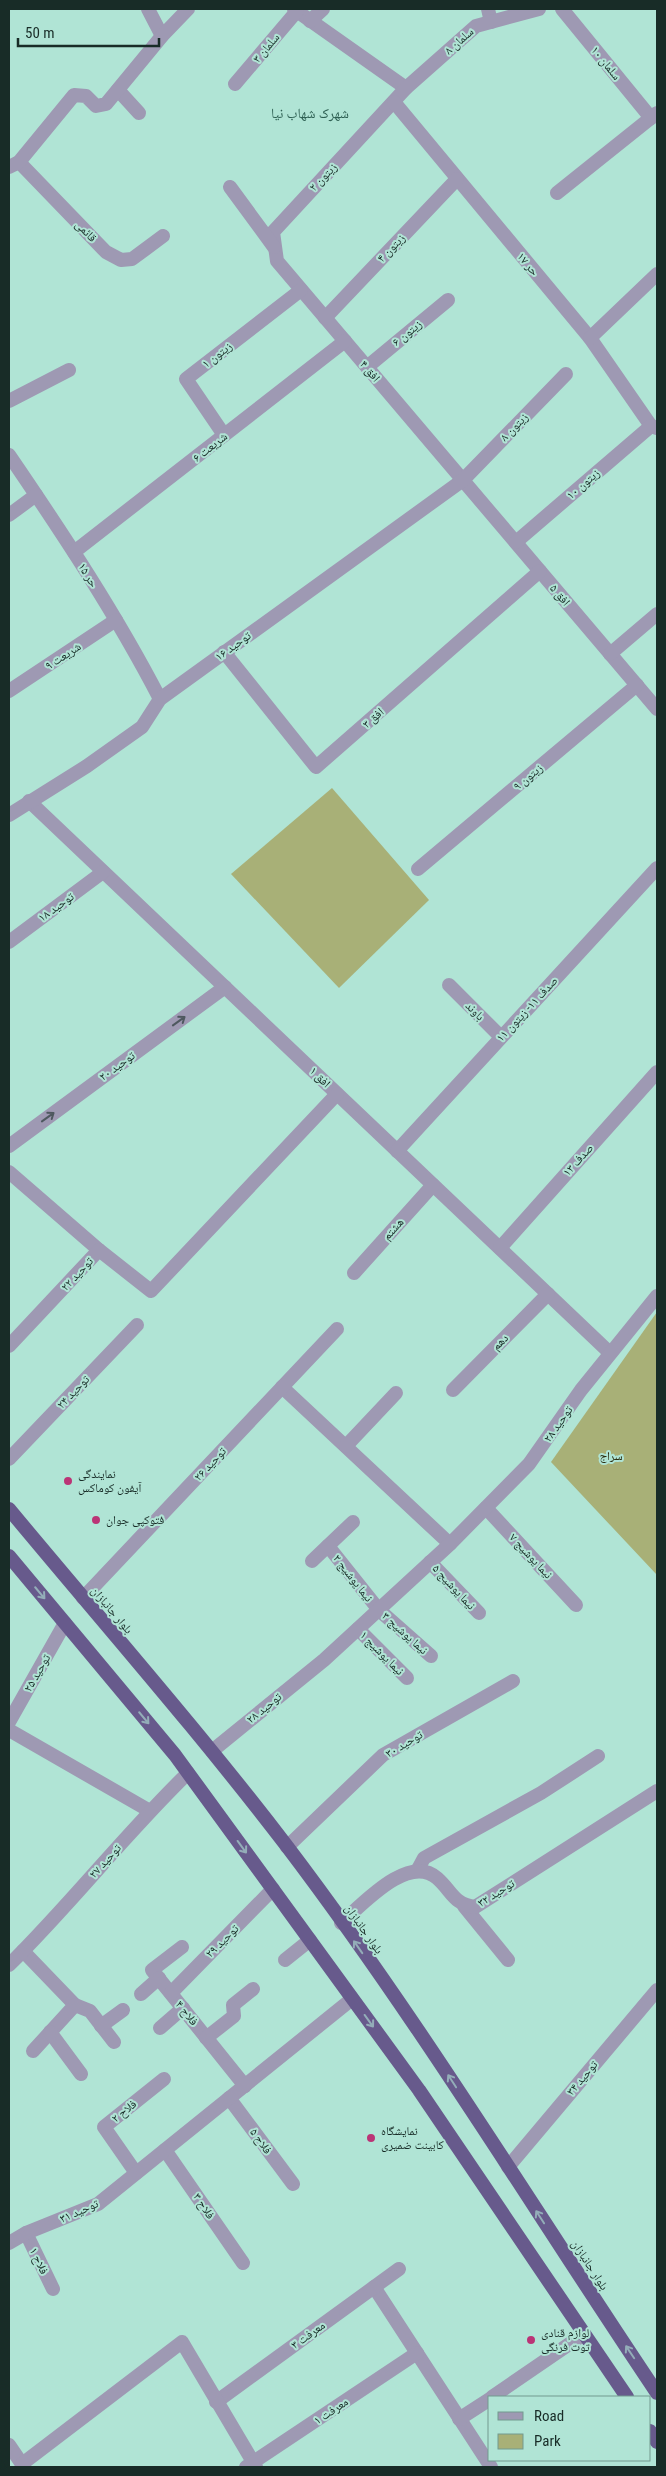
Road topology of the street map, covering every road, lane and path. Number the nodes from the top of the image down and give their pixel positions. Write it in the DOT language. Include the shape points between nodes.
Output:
graph roads {
  1 [pos="148,9"];
  2 [pos="188,9"];
  3 [pos="323,9"];
  4 [pos="540,9"];
  5 [pos="562,9"];
  6 [pos="295,10"];
  7 [pos="489,15"];
  8 [pos="310,21"];
  9 [pos="162,36"];
  10 [pos="235,84"];
  11 [pos="406,88"];
  12 [pos="118,90"];
  13 [pos="394,102"];
  14 [pos="139,112"];
  15 [pos="654,115"];
  16 [pos="14,165"];
  17 [pos="457,179"];
  18 [pos="230,187"];
  19 [pos="557,193"];
  20 [pos="163,236"];
  21 [pos="276,254"];
  22 [pos="657,274"];
  23 [pos="301,290"];
  24 [pos="448,300"];
  25 [pos="325,318"];
  26 [pos="590,338"];
  27 [pos="345,341"];
  28 [pos="367,367"];
  29 [pos="69,370"];
  30 [pos="566,374"];
  31 [pos="9,401"];
  32 [pos="654,427"];
  33 [pos="224,435"];
  34 [pos="9,455"];
  35 [pos="463,480"];
  36 [pos="36,495"];
  37 [pos="9,515"];
  38 [pos="516,542"];
  39 [pos="74,552"];
  40 [pos="540,571"];
  41 [pos="657,614"];
  42 [pos="116,620"];
  43 [pos="224,652"];
  44 [pos="610,654"];
  45 [pos="637,685"];
  46 [pos="9,691"];
  47 [pos="160,699"];
  48 [pos="657,709"];
  49 [pos="29,801"];
  50 [pos="9,815"];
  51 [pos="657,868"];
  52 [pos="418,869"];
  53 [pos="104,872"];
  54 [pos="9,942"];
  55 [pos="449,984"];
  56 [pos="225,987"];
  57 [pos="501,1037"];
  58 [pos="657,1072"];
  59 [pos="337,1094"];
  60 [pos="9,1146"];
  61 [pos="397,1151"];
  62 [pos="9,1172"];
  63 [pos="433,1184"];
  64 [pos="500,1248"];
  65 [pos="99,1250"];
  66 [pos="354,1273"];
  67 [pos="548,1294"];
  68 [pos="657,1296"];
  69 [pos="137,1325"];
  70 [pos="337,1329"];
  71 [pos="9,1346"];
  72 [pos="610,1353"];
  73 [pos="282,1387"];
  74 [pos="453,1390"];
  75 [pos="396,1393"];
  76 [pos="346,1446"];
  77 [pos="9,1459"];
  78 [pos="486,1508"];
  79 [pos="9,1509"];
  80 [pos="353,1522"];
  81 [pos="450,1544"];
  82 [pos="328,1546"];
  83 [pos="9,1556"];
  84 [pos="312,1561"];
  85 [pos="430,1562"];
  86 [pos="83,1598"];
  87 [pos="576,1606"];
  88 [pos="378,1610"];
  89 [pos="478,1613"];
  90 [pos="65,1624"];
  91 [pos="358,1629"];
  92 [pos="431,1656"];
  93 [pos="407,1678"];
  94 [pos="513,1681"];
  95 [pos="9,1722"];
  96 [pos="9,1730"];
  97 [pos="212,1752"];
  98 [pos="598,1756"];
  99 [pos="188,1773"];
  100 [pos="657,1791"];
  101 [pos="150,1811"];
  102 [pos="287,1847"];
  103 [pos="417,1870"];
  104 [pos="272,1889"];
  105 [pos="464,1906"];
  106 [pos="341,1923"];
  107 [pos="310,1940"];
  108 [pos="182,1947"];
  109 [pos="23,1951"];
  110 [pos="285,1960"];
  111 [pos="508,1960"];
  112 [pos="9,1965"];
  113 [pos="159,1978"];
  114 [pos="253,1989"];
  115 [pos="657,1990"];
  116 [pos="170,1993"];
  117 [pos="141,1994"];
  118 [pos="352,1999"];
  119 [pos="75,2005"];
  120 [pos="183,2008"];
  121 [pos="123,2010"];
  122 [pos="101,2026"];
  123 [pos="160,2028"];
  124 [pos="50,2032"];
  125 [pos="206,2038"];
  126 [pos="114,2042"];
  127 [pos="33,2050"];
  128 [pos="81,2074"];
  129 [pos="164,2079"];
  130 [pos="245,2086"];
  131 [pos="229,2098"];
  132 [pos="165,2150"];
  133 [pos="508,2167"];
  134 [pos="136,2173"];
  135 [pos="293,2184"];
  136 [pos="26,2233"];
  137 [pos="9,2243"];
  138 [pos="243,2263"];
  139 [pos="399,2269"];
  140 [pos="374,2287"];
  141 [pos="53,2289"];
  142 [pos="584,2334"];
  143 [pos="417,2353"];
  144 [pos="657,2393"];
  145 [pos="494,2396"];
  146 [pos="626,2396"];
  147 [pos="488,2400"];
  148 [pos="216,2402"];
  149 [pos="459,2420"];
  150 [pos="9,2444"];
  151 [pos="23,2466"];
  152 [pos="251,2466"];
  153 [pos="491,2467"];
  1 -- 9 [label="street"];
  2 -- 9 [label="street"];
  3 -- 8 [label="street"];
  4 -- 7 [label="street, سلمان ۸"];
  5 -- 15 [label="street, سلمان ۱۰"];
  6 -- 8 [label="street"];
  6 -- 10 [label="street, سلمان ۳"];
  7 -- 11 [label="street, سلمان ۸"];
  8 -- 11 [label="street"];
  9 -- 12 [label="street"];
  11 -- 13 [label="street, سلمان ۸"];
  12 -- 14 [label="street"];
  12 -- 16 [label="street" via="106,104 96,106 86,96 74,95"];
  13 -- 17 [label="street, حر ۱۷"];
  13 -- 21 [label="street, زیتون ۲" via="273,232"];
  15 -- 19 [label="street"];
  16 -- 20 [label="street, قائمی" via="106,252 121,260 132,258"];
  17 -- 25 [label="street, زیتون ۴"];
  17 -- 26 [label="street, حر ۱۷"];
  18 -- 21 [label="street, افق ۴"];
  21 -- 23 [label="street, افق ۴"];
  22 -- 26 [label="street"];
  23 -- 25 [label="street, افق ۴"];
  23 -- 33 [label="street, زیتون ۱" via="186,380"];
  24 -- 28 [label="street, زیتون ۶"];
  25 -- 27 [label="street, افق ۴"];
  26 -- 32 [label="street, حر ۱۷"];
  27 -- 28 [label="street, افق ۴"];
  27 -- 33 [label="street, شریعت ۶"];
  28 -- 35 [label="street, افق ۴"];
  29 -- 31 [label="street"];
  30 -- 35 [label="street, زیتون ۸"];
  32 -- 38 [label="street, زیتون ۱۰"];
  33 -- 39 [label="street, شریعت ۶"];
  34 -- 36 [label="street, حر ۱۵"];
  35 -- 38 [label="street, افق ۵"];
  35 -- 43 [label="street, توحید ۱۶"];
  36 -- 37 [label="street"];
  36 -- 39 [label="street, حر ۱۵"];
  38 -- 40 [label="street, افق ۵"];
  39 -- 42 [label="street, حر ۱۵"];
  40 -- 43 [label="street, افق ۳" via="316,767"];
  40 -- 44 [label="street, افق ۵"];
  41 -- 44 [label="street"];
  42 -- 46 [label="street, شریعت ۹"];
  42 -- 47 [label="street, حر ۱۵"];
  43 -- 47 [label="street, توحید ۱۶"];
  44 -- 45 [label="street, افق ۵"];
  45 -- 48 [label="street, افق ۵"];
  45 -- 52 [label="street, زیتون ۹"];
  47 -- 49 [label="street, توحید ۱۶" via="142,727"];
  49 -- 50 [label="street, توحید ۱۶"];
  49 -- 53 [label="street, افق ۱"];
  51 -- 57 [label="street, صدف ۱۱- زیتون ۱۱"];
  53 -- 54 [label="street, توحید ۱۸"];
  53 -- 56 [label="street, افق ۱"];
  55 -- 57 [label="street, باوند"];
  56 -- 59 [label="street, افق ۱"];
  60 -- 56 [label="street, توحید ۲۰, one-way"];
  57 -- 61 [label="street, صدف ۱۱- زیتون ۱۱"];
  58 -- 64 [label="street, صدف ۱۳"];
  59 -- 61 [label="street, افق ۱"];
  59 -- 65 [label="street, توحید ۲۲" via="151,1291"];
  61 -- 63 [label="street, افق ۱"];
  62 -- 65 [label="street"];
  63 -- 64 [label="street, افق ۱"];
  63 -- 66 [label="street, هشتم"];
  64 -- 67 [label="street, افق ۱"];
  65 -- 71 [label="street, توحید ۲۲"];
  67 -- 72 [label="street, افق ۱"];
  67 -- 74 [label="street, دهم"];
  68 -- 72 [label="street, توحید ۲۸"];
  69 -- 77 [label="street, توحید ۲۴"];
  70 -- 73 [label="street, توحید ۲۶"];
  72 -- 78 [label="street, توحید ۲۸" via="529,1464"];
  73 -- 76 [label="street"];
  73 -- 86 [label="street, توحید ۲۶"];
  75 -- 76 [label="street"];
  76 -- 81 [label="street"];
  78 -- 81 [label="street, توحید ۲۸"];
  78 -- 87 [label="street, نیما یوشیج ۷"];
  79 -- 86 [label="highway, بلوار جانبازان"];
  80 -- 82 [label="street"];
  81 -- 85 [label="street, توحید ۲۸"];
  82 -- 84 [label="street"];
  82 -- 88 [label="street, نیما یوشیج ۲"];
  83 -- 90 [label="highway, one-way"];
  85 -- 88 [label="street, توحید ۲۸"];
  85 -- 89 [label="street, نیما یوشیج ۵"];
  86 -- 97 [label="highway, بلوار جانبازان"];
  88 -- 91 [label="street, توحید ۲۸"];
  88 -- 92 [label="street, نیما یوشیج ۳"];
  90 -- 95 [label="street, توحید ۲۵"];
  90 -- 99 [label="highway, one-way"];
  91 -- 93 [label="street, نیما یوشیج ۱"];
  91 -- 97 [label="street, توحید ۲۸"];
  94 -- 102 [label="street, توحید ۳۰" via="383,1755"];
  96 -- 101 [label="street"];
  97 -- 102 [label="highway, بلوار جانبازان"];
  98 -- 103 [label="street" via="541,1793 424,1858"];
  99 -- 101 [label="street, توحید ۲۷"];
  99 -- 104 [label="highway, one-way"];
  100 -- 105 [label="street, توحید ۳۲" via="475,1907"];
  101 -- 109 [label="street, توحید ۲۷"];
  102 -- 106 [label="highway, بلوار جانبازان"];
  103 -- 105 [label="street, توحید ۳۲" via="436,1877"];
  103 -- 106 [label="street" via="397,1876"];
  104 -- 107 [label="highway"];
  104 -- 116 [label="street, توحید ۲۹"];
  105 -- 111 [label="street"];
  133 -- 106 [label="highway, بلوار جانبازان, one-way" via="432,2051"];
  107 -- 110 [label="street"];
  107 -- 118 [label="highway"];
  108 -- 113 [label="street" via="152,1970"];
  109 -- 112 [label="street, توحید ۲۷"];
  109 -- 119 [label="street"];
  113 -- 116 [label="street, فلاح ۴"];
  113 -- 117 [label="street"];
  114 -- 125 [label="street" via="233,2005 234,2016"];
  115 -- 133 [label="street, توحید ۳۴"];
  116 -- 120 [label="street, فلاح ۴"];
  118 -- 130 [label="street, توحید ۳۱"];
  118 -- 142 [label="highway, one-way" via="419,2090"];
  119 -- 122 [label="street" via="90,2011"];
  119 -- 124 [label="street"];
  120 -- 123 [label="street"];
  120 -- 125 [label="street, فلاح ۴"];
  121 -- 122 [label="street"];
  122 -- 126 [label="street"];
  124 -- 127 [label="street"];
  124 -- 128 [label="street"];
  125 -- 130 [label="street, فلاح ۴"];
  129 -- 134 [label="street, فلاح ۲" via="104,2127"];
  130 -- 131 [label="street, توحید ۳۱"];
  131 -- 132 [label="street, توحید ۳۱"];
  131 -- 135 [label="street, فلاح ۵"];
  132 -- 134 [label="street, توحید ۳۱"];
  132 -- 138 [label="street, فلاح ۳"];
  144 -- 133 [label="highway, بلوار جانبازان, one-way"];
  134 -- 136 [label="street, توحید ۳۱" via="98,2204"];
  136 -- 137 [label="street, توحید ۳۱"];
  136 -- 141 [label="street, فلاح ۱"];
  139 -- 140 [label="street, معرفت ۳"];
  140 -- 143 [label="street"];
  140 -- 148 [label="street, معرفت ۳"];
  142 -- 145 [label="street"];
  142 -- 146 [label="highway"];
  143 -- 149 [label="street"];
  143 -- 152 [label="street, معرفت ۱"];
  147 -- 149 [label="street"];
  148 -- 151 [label="street" via="182,2342"];
  148 -- 152 [label="street"];
  149 -- 153 [label="street"];
  150 -- 151 [label="street"];
}
